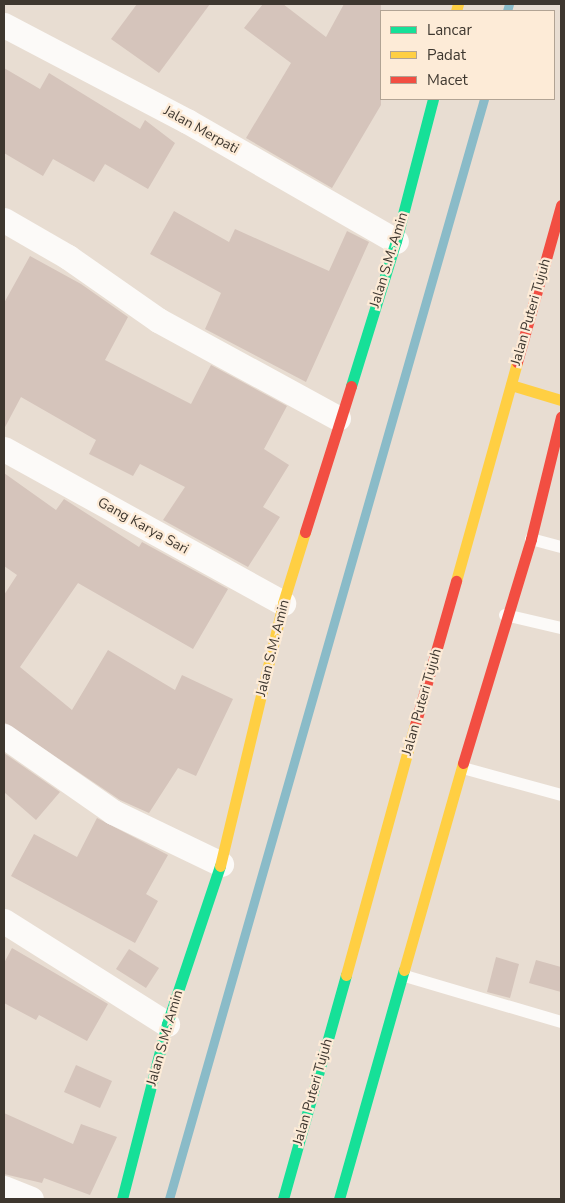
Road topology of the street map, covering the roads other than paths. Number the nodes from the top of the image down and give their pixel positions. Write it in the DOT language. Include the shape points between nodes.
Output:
graph roads {
  1 [pos="4,25"];
  2 [pos="433,100"];
  3 [pos="561,205"];
  4 [pos="4,220"];
  5 [pos="396,241"];
  6 [pos="511,385"];
  7 [pos="561,400"];
  8 [pos="561,417"];
  9 [pos="338,418"];
  10 [pos="4,449"];
  11 [pos="531,538"];
  12 [pos="561,546"];
  13 [pos="283,602"];
  14 [pos="505,615"];
  15 [pos="561,628"];
  16 [pos="4,736"];
  17 [pos="463,768"];
  18 [pos="561,795"];
  19 [pos="220,864"];
  20 [pos="4,922"];
  21 [pos="405,976"];
  22 [pos="561,1022"];
  23 [pos="167,1024"];
  24 [pos="4,1188"];
  25 [pos="31,1199"];
  26 [pos="122,1199"];
  27 [pos="282,1199"];
  28 [pos="339,1199"];
  1 -- 5 [label="street, Jalan Merpati" via="187,121"];
  2 -- 5 [label="main road, Jalan S.M. Amin"];
  3 -- 6 [label="main road, Jalan Puteri Tujuh"];
  4 -- 9 [label="street" via="68,257 158,320"];
  5 -- 9 [label="main road, Jalan S.M. Amin"];
  6 -- 7 [label="main road"];
  6 -- 27 [label="main road, Jalan Puteri Tujuh"];
  8 -- 11 [label="main road"];
  9 -- 13 [label="main road, Jalan S.M. Amin"];
  10 -- 13 [label="street, Gang Karya Sari"];
  11 -- 12 [label="lane"];
  11 -- 14 [label="main road"];
  13 -- 19 [label="main road, Jalan S.M. Amin"];
  14 -- 15 [label="lane"];
  14 -- 17 [label="main road"];
  16 -- 19 [label="street" via="114,812"];
  17 -- 18 [label="lane"];
  17 -- 21 [label="main road"];
  19 -- 23 [label="main road, Jalan S.M. Amin"];
  20 -- 23 [label="street"];
  21 -- 22 [label="lane"];
  21 -- 28 [label="main road"];
  23 -- 26 [label="main road, Jalan S.M. Amin"];
  24 -- 25 [label="street"];
}
